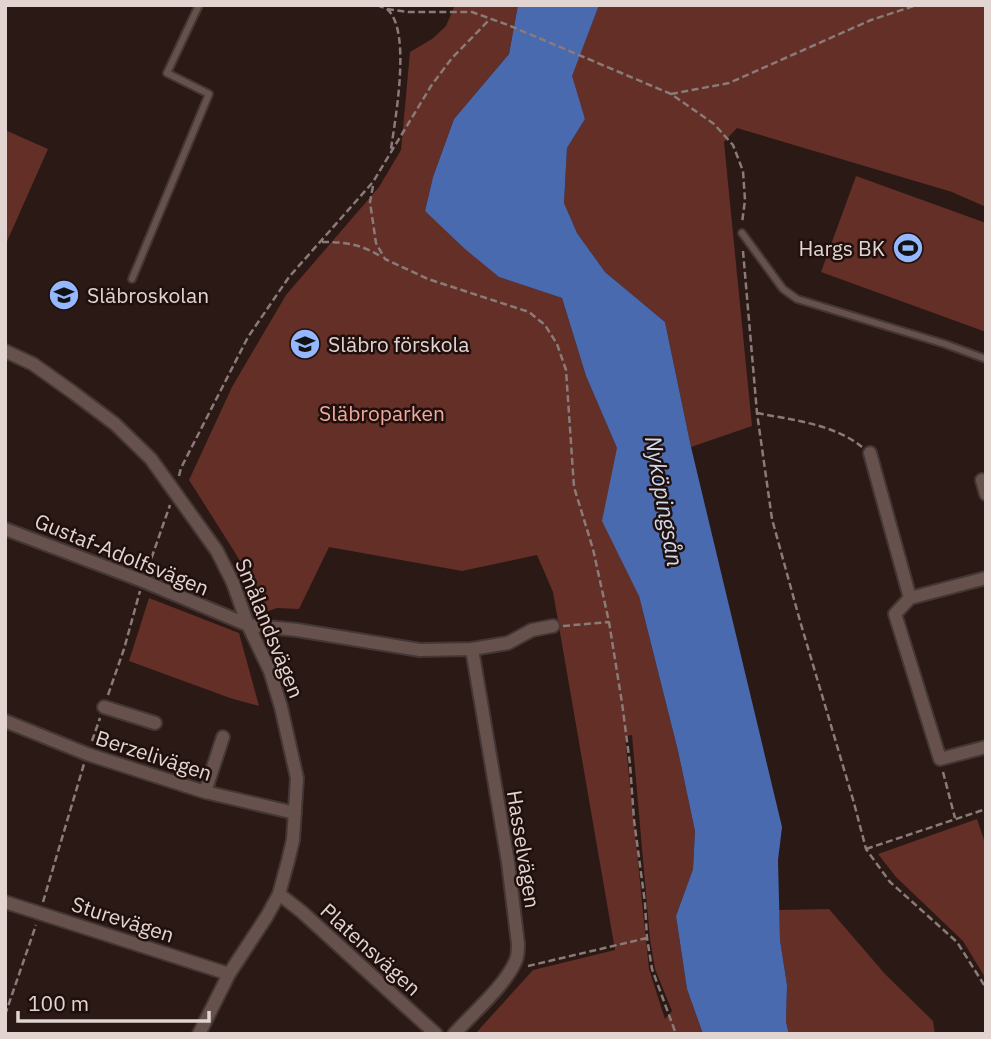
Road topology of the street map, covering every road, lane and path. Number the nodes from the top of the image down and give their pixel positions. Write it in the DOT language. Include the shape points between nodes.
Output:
graph roads {
  1 [pos="199,5"];
  2 [pos="377,5"];
  3 [pos="474,5"];
  4 [pos="917,5"];
  5 [pos="387,9"];
  6 [pos="472,12"];
  7 [pos="490,19"];
  8 [pos="671,94"];
  9 [pos="391,153"];
  10 [pos="373,183"];
  11 [pos="741,233"];
  12 [pos="322,242"];
  13 [pos="385,259"];
  14 [pos="132,279"];
  15 [pos="5,351"];
  16 [pos="986,359"];
  17 [pos="757,413"];
  18 [pos="870,453"];
  19 [pos="982,480"];
  20 [pos="174,492"];
  21 [pos="986,494"];
  22 [pos="5,528"];
  23 [pos="986,578"];
  24 [pos="910,598"];
  25 [pos="609,622"];
  26 [pos="248,625"];
  27 [pos="553,626"];
  28 [pos="124,649"];
  29 [pos="472,649"];
  30 [pos="104,707"];
  31 [pos="5,721"];
  32 [pos="155,723"];
  33 [pos="223,737"];
  34 [pos="986,747"];
  35 [pos="87,754"];
  36 [pos="940,759"];
  37 [pos="205,792"];
  38 [pos="986,809"];
  39 [pos="295,813"];
  40 [pos="955,818"];
  41 [pos="866,849"];
  42 [pos="279,894"];
  43 [pos="5,902"];
  44 [pos="40,912"];
  45 [pos="647,938"];
  46 [pos="512,967"];
  47 [pos="229,974"];
  48 [pos="986,988"];
  49 [pos="5,1015"];
  50 [pos="199,1034"];
  51 [pos="436,1034"];
  52 [pos="454,1034"];
  53 [pos="676,1034"];
  1 -- 14 [label="lane" via="167,73 209,94"];
  2 -- 5 [label="path"];
  3 -- 6 [label="path"];
  4 -- 8 [label="path" via="871,20 729,83"];
  5 -- 6 [label="path"];
  5 -- 9 [label="path" via="396,23 401,54"];
  6 -- 7 [label="path"];
  7 -- 8 [label="path"];
  7 -- 9 [label="path" via="431,86"];
  8 -- 11 [label="path" via="714,124 733,145 743,171"];
  9 -- 10 [label="path"];
  10 -- 12 [label="path"];
  10 -- 13 [label="path" via="370,202 376,243"];
  11 -- 16 [label="lane" via="783,289 797,299"];
  11 -- 17 [label="path"];
  12 -- 13 [label="path" via="347,242"];
  12 -- 20 [label="path" via="289,277 248,337 181,468"];
  13 -- 25 [label="path" via="428,279 529,312 557,344 566,370 574,487"];
  15 -- 20 [label="street, Smålandsvägen" via="33,364 115,424 151,459"];
  17 -- 18 [label="path" via="816,425 854,440"];
  17 -- 41 [label="path" via="772,519"];
  18 -- 24 [label="street"];
  19 -- 21 [label="street"];
  20 -- 26 [label="street, Smålandsvägen" via="217,551"];
  22 -- 26 [label="street, Gustaf-Adolfsvägen"];
  23 -- 24 [label="street"];
  24 -- 36 [label="street" via="895,614"];
  25 -- 27 [label="path"];
  25 -- 45 [label="path" via="630,764"];
  26 -- 29 [label="street, Gustaf-Adolfsvägen" via="420,650"];
  26 -- 39 [label="street, Smålandsvägen" via="281,707 297,778"];
  27 -- 29 [label="street, Gustaf-Adolfsvägen" via="532,630 508,643"];
  28 -- 30 [label="path"];
  29 -- 46 [label="street, Hasselvägen" via="516,922 517,958"];
  30 -- 32 [label="street"];
  30 -- 35 [label="path"];
  31 -- 35 [label="street, Berzelivägen"];
  33 -- 37 [label="street"];
  34 -- 36 [label="street"];
  35 -- 37 [label="street, Berzelivägen"];
  35 -- 44 [label="path"];
  36 -- 40 [label="path"];
  37 -- 39 [label="street, Berzelivägen"];
  38 -- 40 [label="path"];
  39 -- 42 [label="street, Smålandsvägen"];
  40 -- 41 [label="path"];
  41 -- 48 [label="path" via="890,882 957,942"];
  42 -- 47 [label="street, Smålandsvägen"];
  42 -- 51 [label="street, Platensvägen"];
  43 -- 44 [label="street, Sturevägen"];
  44 -- 47 [label="street, Sturevägen"];
  44 -- 49 [label="path"];
  45 -- 46 [label="path"];
  45 -- 53 [label="path" via="652,969"];
  46 -- 52 [label="street, Hasselvägen"];
  47 -- 50 [label="street, Smålandsvägen"];
}
